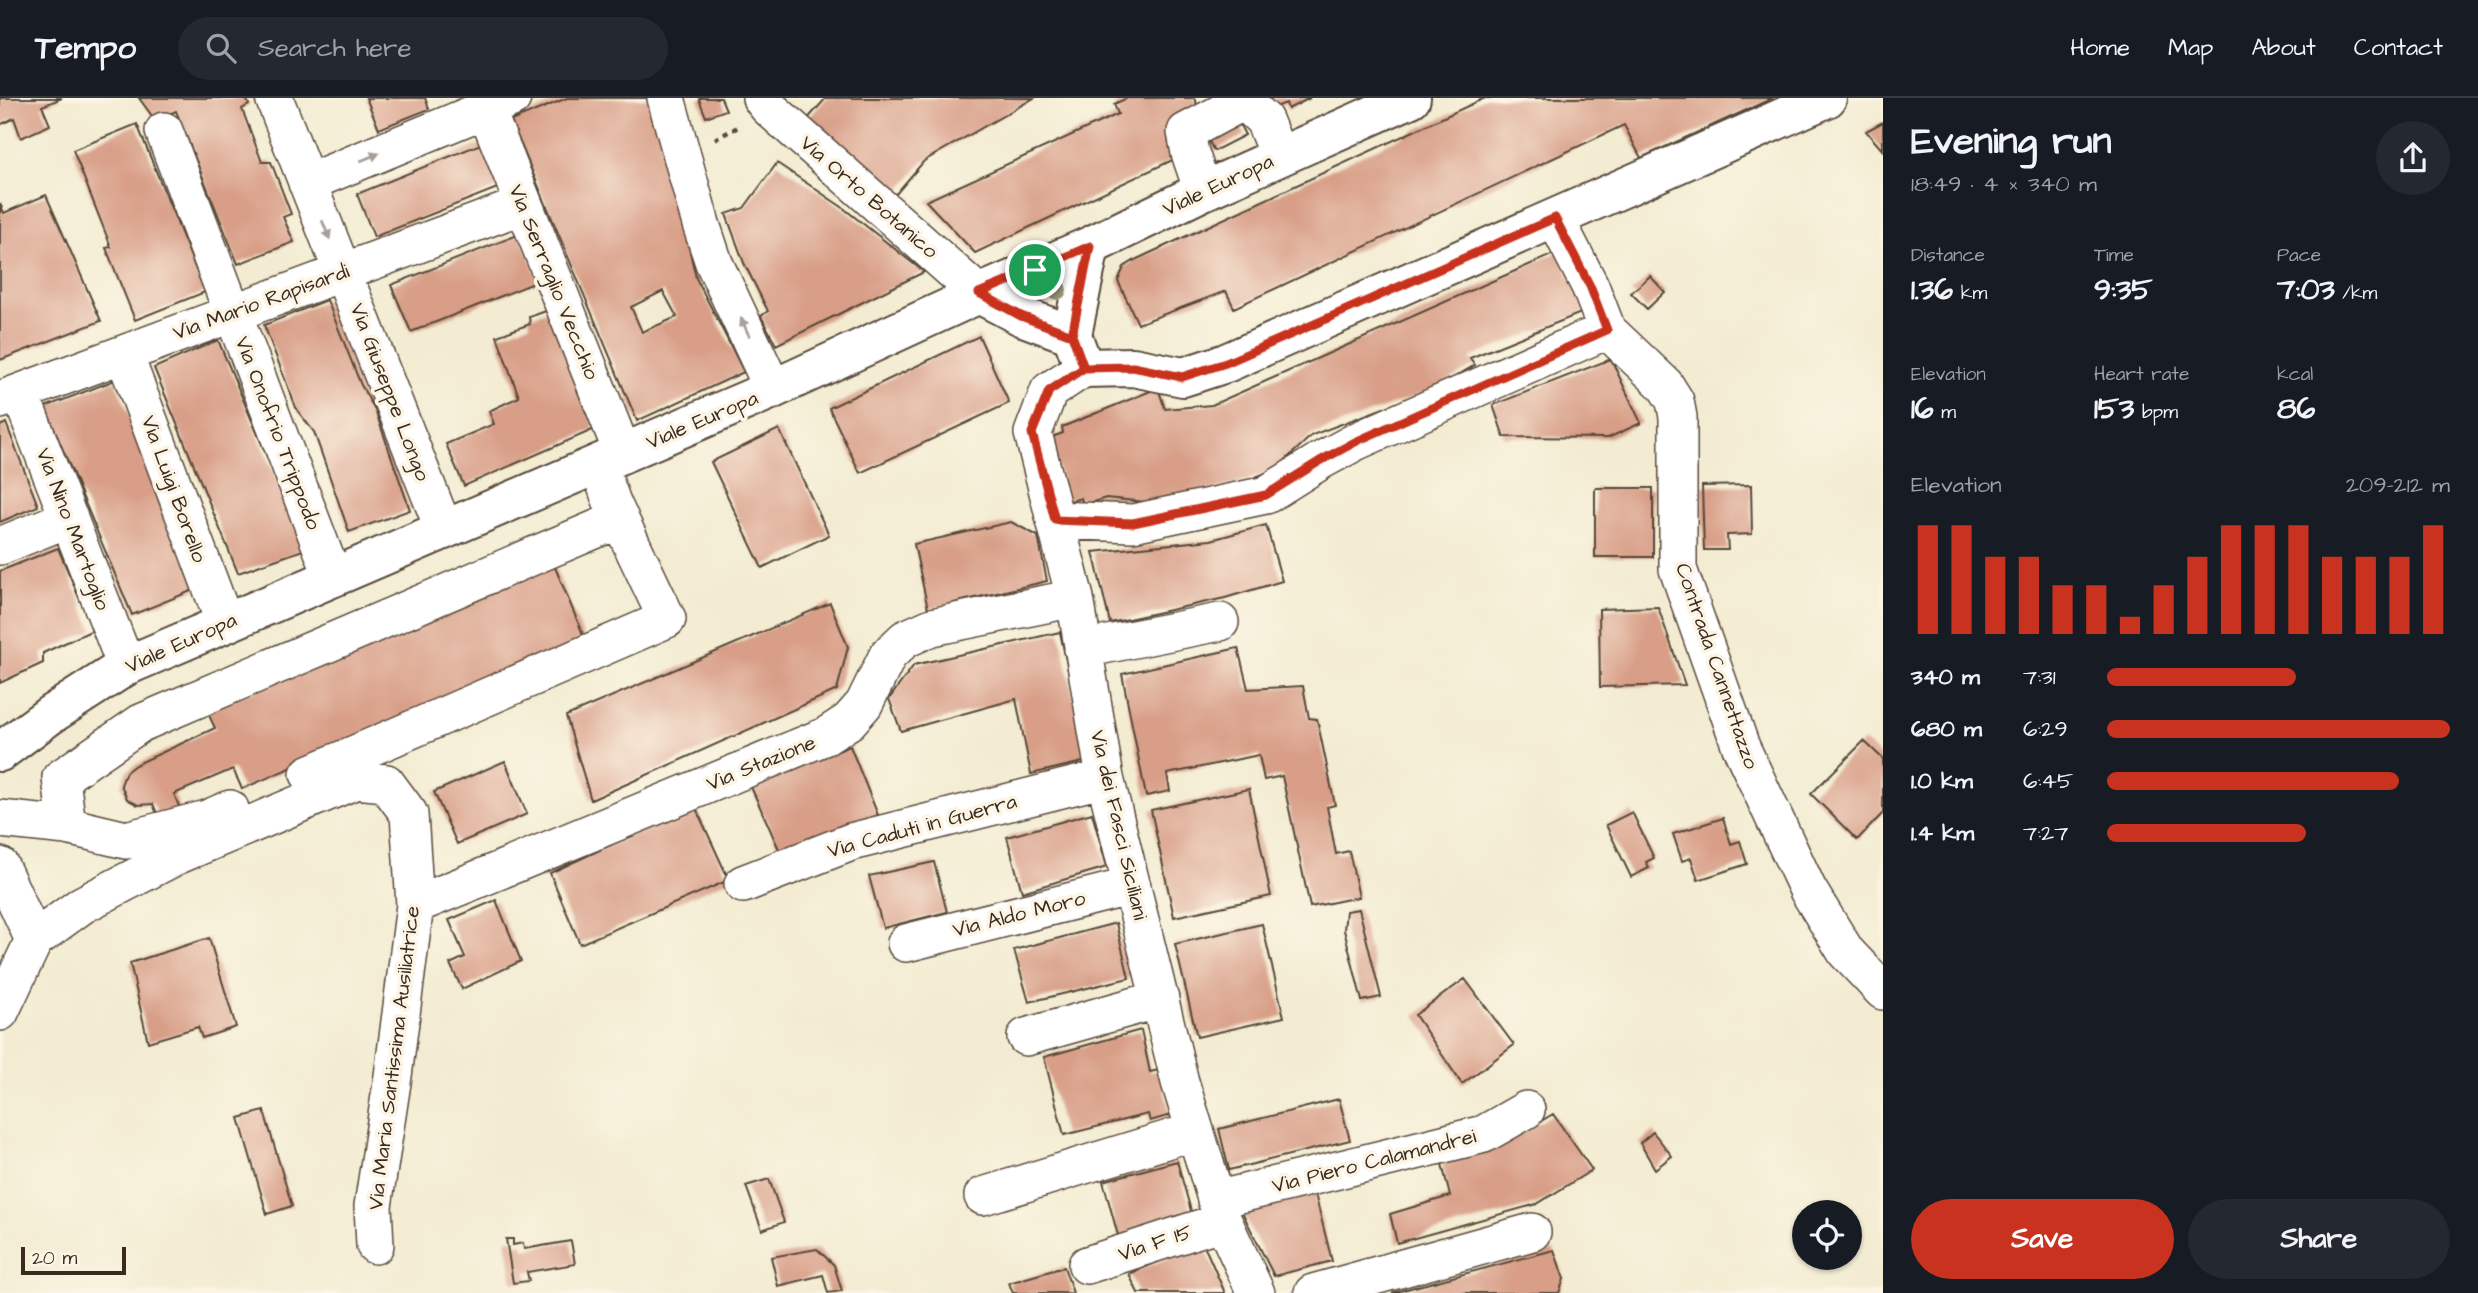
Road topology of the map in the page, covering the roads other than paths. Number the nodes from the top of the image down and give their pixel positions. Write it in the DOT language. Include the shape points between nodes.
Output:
graph roads {
  1 [pos="274,98"];
  2 [pos="666,98"];
  3 [pos="1411,98"];
  4 [pos="1827,98"];
  5 [pos="771,101"];
  6 [pos="499,104"];
  7 [pos="164,131"];
  8 [pos="1279,157"];
  9 [pos="307,183"];
  10 [pos="1203,191"];
  11 [pos="523,205"];
  12 [pos="1555,218"];
  13 [pos="1090,246"];
  14 [pos="342,272"];
  15 [pos="979,293"];
  16 [pos="232,313"];
  17 [pos="1607,330"];
  18 [pos="1078,351"];
  19 [pos="124,354"];
  20 [pos="774,389"];
  21 [pos="10,397"];
  22 [pos="610,459"];
  23 [pos="69,518"];
  24 [pos="620,519"];
  25 [pos="1055,520"];
  26 [pos="444,530"];
  27 [pos="0,546"];
  28 [pos="333,578"];
  29 [pos="1075,598"];
  30 [pos="1220,622"];
  31 [pos="225,624"];
  32 [pos="1083,649"];
  33 [pos="126,666"];
  34 [pos="0,752"];
  35 [pos="1105,778"];
  36 [pos="0,818"];
  37 [pos="67,826"];
  38 [pos="0,866"];
  39 [pos="743,884"];
  40 [pos="1132,886"];
  41 [pos="415,905"];
  42 [pos="34,940"];
  43 [pos="906,943"];
  44 [pos="1883,990"];
  45 [pos="1160,999"];
  46 [pos="0,1012"];
  47 [pos="1026,1037"];
  48 [pos="1526,1110"];
  49 [pos="1195,1131"];
  50 [pos="983,1196"];
  51 [pos="1220,1210"];
  52 [pos="1532,1231"];
  53 [pos="374,1245"];
  54 [pos="1087,1265"];
  55 [pos="1256,1293"];
  56 [pos="1312,1293"];
  1 -- 9 [label="street, Via Giuseppe Longo"];
  20 -- 2 [label="street, one-way" via="714,263"];
  3 -- 8 [label="main road, Viale Europa"];
  4 -- 12 [label="main road"];
  5 -- 15 [label="street, Via Orto Botanico"];
  9 -- 6 [label="street, one-way"];
  6 -- 11 [label="street, Via Serraglio Vecchio"];
  7 -- 16 [label="street, Via Onofrio Trippodo"];
  8 -- 10 [label="main road, Viale Europa"];
  8 -- 10 [label="street" via="1264,120 1244,101 1186,132"];
  9 -- 14 [label="street, Via Giuseppe Longo, one-way"];
  10 -- 13 [label="main road, Viale Europa"];
  11 -- 14 [label="street, Via Mario Rapisardi"];
  11 -- 22 [label="street, Via Serraglio Vecchio"];
  12 -- 17 [label="street, Contrada Cannettazzo"];
  12 -- 18 [label="main road" via="1226,363 1182,377"];
  13 -- 15 [label="main road, Viale Europa"];
  13 -- 18 [label="main road"];
  14 -- 16 [label="street, Via Mario Rapisardi"];
  14 -- 26 [label="street, Via Giuseppe Longo"];
  15 -- 18 [label="main road"];
  15 -- 20 [label="main road, Viale Europa"];
  16 -- 19 [label="street, Via Mario Rapisardi"];
  16 -- 28 [label="street, Via Onofrio Trippodo"];
  17 -- 25 [label="street" via="1357,441 1266,495 1133,523"];
  17 -- 44 [label="street, Contrada Cannettazzo" via="1665,384 1675,401 1678,569 1741,747 1808,890 1846,951"];
  18 -- 25 [label="street, Via dei Fasci Siciliani" via="1020,442"];
  19 -- 21 [label="street, Via Mario Rapisardi"];
  19 -- 31 [label="street, Via Luigi Borello"];
  20 -- 22 [label="main road, Viale Europa"];
  21 -- 23 [label="street, Via Nino Martoglio"];
  22 -- 24 [label="street, Via Serraglio Vecchio"];
  22 -- 26 [label="main road, Viale Europa"];
  23 -- 27 [label="street"];
  23 -- 33 [label="street, Via Nino Martoglio"];
  24 -- 37 [label="street" via="141,723 61,778"];
  24 -- 37 [label="street, Via Serraglio Vecchio" via="667,619 207,819 125,840"];
  25 -- 29 [label="street, Via dei Fasci Siciliani"];
  26 -- 28 [label="main road, Viale Europa"];
  28 -- 31 [label="main road, Viale Europa"];
  29 -- 32 [label="street, Via dei Fasci Siciliani"];
  29 -- 41 [label="street, Via Stazione" via="932,627 905,639 888,655 864,704 826,736"];
  30 -- 32 [label="street"];
  31 -- 33 [label="main road, Viale Europa"];
  32 -- 35 [label="street, Via dei Fasci Siciliani"];
  33 -- 34 [label="main road, Viale Europa"];
  35 -- 39 [label="street, Via Caduti in Guerra" via="850,842"];
  35 -- 40 [label="street, Via dei Fasci Siciliani"];
  36 -- 37 [label="street"];
  38 -- 42 [label="street"];
  40 -- 43 [label="street, Via Aldo Moro"];
  40 -- 45 [label="street, Via dei Fasci Siciliani"];
  41 -- 42 [label="street, Via Maria Santissima Ausiliatrice" via="409,814 386,783 356,780 176,856 82,905"];
  41 -- 53 [label="street, Via Maria Santissima Ausiliatrice" via="373,1206"];
  42 -- 46 [label="street"];
  45 -- 47 [label="street"];
  45 -- 49 [label="street, Via dei Fasci Siciliani"];
  48 -- 51 [label="street, Via Piero Calamandrei" via="1484,1134"];
  49 -- 50 [label="street"];
  49 -- 51 [label="street, Via dei Fasci Siciliani"];
  51 -- 54 [label="street, Via F 15"];
  51 -- 55 [label="street, Via dei Fasci Siciliani"];
  52 -- 56 [label="street"];
}
